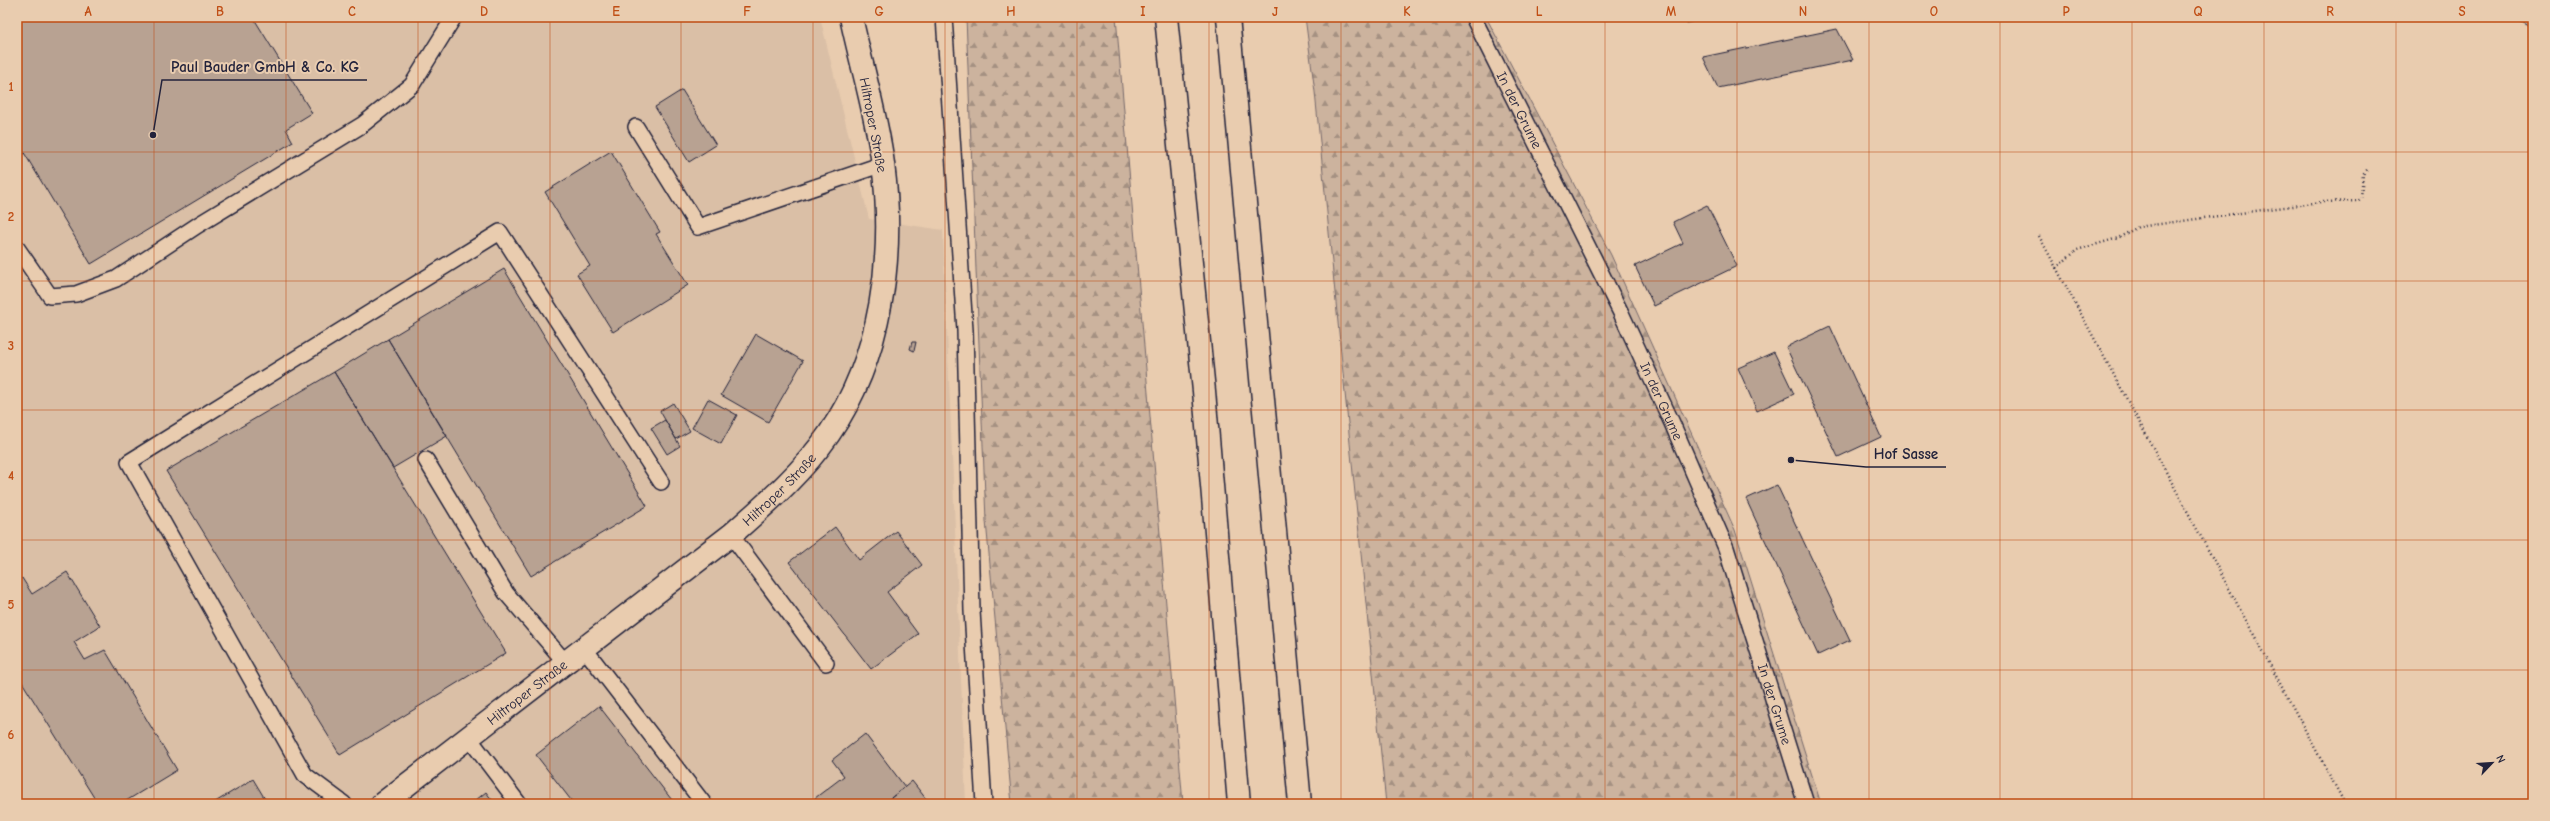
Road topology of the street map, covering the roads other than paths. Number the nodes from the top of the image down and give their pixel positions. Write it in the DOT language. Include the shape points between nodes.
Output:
graph roads {
  1 [pos="454,17"];
  2 [pos="851,17"];
  3 [pos="944,17"];
  4 [pos="1166,17"];
  5 [pos="1228,17"];
  6 [pos="1473,17"];
  7 [pos="636,127"];
  8 [pos="883,164"];
  9 [pos="17,248"];
  10 [pos="426,460"];
  11 [pos="661,482"];
  12 [pos="731,535"];
  13 [pos="584,648"];
  14 [pos="565,662"];
  15 [pos="826,663"];
  16 [pos="469,738"];
  17 [pos="344,804"];
  18 [pos="382,804"];
  19 [pos="520,804"];
  20 [pos="704,804"];
  21 [pos="984,804"];
  22 [pos="1240,804"];
  23 [pos="1300,804"];
  24 [pos="1806,804"];
  1 -- 9 [label="lane" via="412,85 362,126 198,225 116,279 76,294 50,296"];
  2 -- 8 [label="main road, Hiltroper Straße"];
  3 -- 21 [label="lane" via="965,330 972,611"];
  4 -- 22 [label="main road" via="1204,399"];
  5 -- 23 [label="main road"];
  6 -- 24 [label="lane, In der Grume" via="1621,313 1726,548"];
  7 -- 8 [label="lane" via="698,227"];
  8 -- 12 [label="main road, Hiltroper Straße" via="887,229 883,284 872,345 853,393 808,462 784,488"];
  10 -- 14 [label="lane" via="506,593"];
  11 -- 17 [label="lane" via="500,232 129,462 305,775"];
  12 -- 13 [label="main road, Hiltroper Straße"];
  12 -- 15 [label="lane"];
  13 -- 14 [label="main road, Hiltroper Straße"];
  13 -- 20 [label="lane"];
  14 -- 16 [label="main road, Hiltroper Straße"];
  16 -- 18 [label="main road, Hiltroper Straße"];
  16 -- 19 [label="lane"];
}
